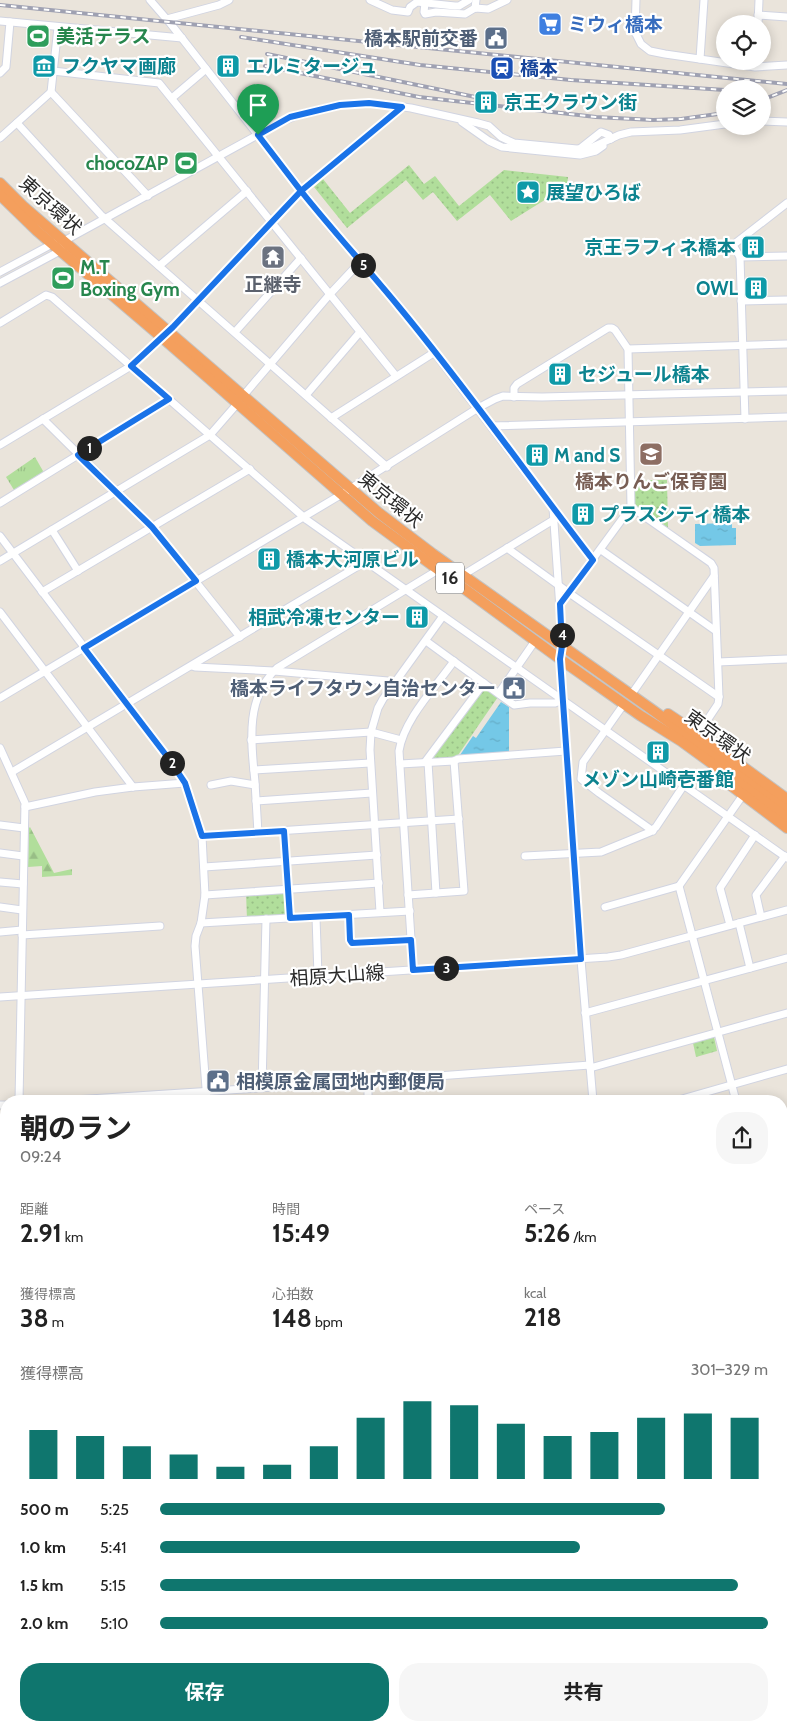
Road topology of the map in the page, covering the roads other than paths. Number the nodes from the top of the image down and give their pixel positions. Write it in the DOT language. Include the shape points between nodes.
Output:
graph roads {
  1 [pos="150,0"];
  2 [pos="229,0"];
  3 [pos="370,0"];
  4 [pos="469,0"];
  5 [pos="506,0"];
  6 [pos="636,0"];
  7 [pos="704,0"];
  8 [pos="754,0"];
  9 [pos="759,0"];
  10 [pos="425,3"];
  11 [pos="476,4"];
  12 [pos="758,15"];
  13 [pos="771,16"];
  14 [pos="787,17"];
  15 [pos="167,19"];
  16 [pos="0,21"];
  17 [pos="10,22"];
  18 [pos="58,27"];
  19 [pos="182,38"];
  20 [pos="700,59"];
  21 [pos="716,60"];
  22 [pos="787,65"];
  23 [pos="771,66"];
  24 [pos="206,69"];
  25 [pos="53,71"];
  26 [pos="0,73"];
  27 [pos="51,92"];
  28 [pos="172,98"];
  29 [pos="402,107"];
  30 [pos="451,117"];
  31 [pos="771,121"];
  32 [pos="787,122"];
  33 [pos="16,123"];
  34 [pos="716,125"];
  35 [pos="489,126"];
  36 [pos="258,135"];
  37 [pos="0,138"];
  38 [pos="611,139"];
  39 [pos="489,142"];
  40 [pos="220,157"];
  41 [pos="0,176"];
  42 [pos="1,188"];
  43 [pos="247,191"];
  44 [pos="301,191"];
  45 [pos="148,196"];
  46 [pos="0,199"];
  47 [pos="787,203"];
  48 [pos="10,205"];
  49 [pos="106,219"];
  50 [pos="272,223"];
  51 [pos="59,245"];
  52 [pos="787,256"];
  53 [pos="740,257"];
  54 [pos="301,258"];
  55 [pos="360,262"];
  56 [pos="159,266"];
  57 [pos="0,272"];
  58 [pos="0,283"];
  59 [pos="330,294"];
  60 [pos="198,300"];
  61 [pos="787,300"];
  62 [pos="741,301"];
  63 [pos="0,323"];
  64 [pos="235,332"];
  65 [pos="360,332"];
  66 [pos="165,334"];
  67 [pos="787,344"];
  68 [pos="742,346"];
  69 [pos="628,349"];
  70 [pos="435,352"];
  71 [pos="270,364"];
  72 [pos="131,366"];
  73 [pos="396,376"];
  74 [pos="787,391"];
  75 [pos="744,392"];
  76 [pos="306,395"];
  77 [pos="629,395"];
  78 [pos="514,397"];
  79 [pos="169,399"];
  80 [pos="240,400"];
  81 [pos="478,408"];
  82 [pos="332,418"];
  83 [pos="787,418"];
  84 [pos="43,419"];
  85 [pos="745,419"];
  86 [pos="630,422"];
  87 [pos="491,426"];
  88 [pos="210,435"];
  89 [pos="0,445"];
  90 [pos="78,455"];
  91 [pos="387,466"];
  92 [pos="250,469"];
  93 [pos="116,491"];
  94 [pos="346,492"];
  95 [pos="0,503"];
  96 [pos="631,507"];
  97 [pos="553,508"];
  98 [pos="304,517"];
  99 [pos="554,519"];
  100 [pos="152,527"];
  101 [pos="52,530"];
  102 [pos="0,536"];
  103 [pos="507,548"];
  104 [pos="601,550"];
  105 [pos="13,553"];
  106 [pos="593,560"];
  107 [pos="0,561"];
  108 [pos="366,562"];
  109 [pos="438,570"];
  110 [pos="78,571"];
  111 [pos="462,575"];
  112 [pos="714,576"];
  113 [pos="196,581"];
  114 [pos="559,586"];
  115 [pos="406,589"];
  116 [pos="42,592"];
  117 [pos="569,593"];
  118 [pos="560,604"];
  119 [pos="0,612"];
  120 [pos="689,612"];
  121 [pos="443,616"];
  122 [pos="716,631"];
  123 [pos="240,637"];
  124 [pos="426,641"];
  125 [pos="535,641"];
  126 [pos="562,646"];
  127 [pos="84,648"];
  128 [pos="658,656"];
  129 [pos="560,659"];
  130 [pos="787,659"];
  131 [pos="454,661"];
  132 [pos="718,662"];
  133 [pos="192,666"];
  134 [pos="517,668"];
  135 [pos="46,671"];
  136 [pos="274,671"];
  137 [pos="395,683"];
  138 [pos="484,683"];
  139 [pos="499,693"];
  140 [pos="631,695"];
  141 [pos="719,697"];
  142 [pos="0,698"];
  143 [pos="563,700"];
  144 [pos="624,704"];
  145 [pos="126,705"];
  146 [pos="641,716"];
  147 [pos="88,727"];
  148 [pos="606,730"];
  149 [pos="371,732"];
  150 [pos="698,734"];
  151 [pos="251,740"];
  152 [pos="401,740"];
  153 [pos="0,748"];
  154 [pos="566,751"];
  155 [pos="454,761"];
  156 [pos="426,762"];
  157 [pos="370,763"];
  158 [pos="400,764"];
  159 [pos="254,770"];
  160 [pos="12,772"];
  161 [pos="185,783"];
  162 [pos="212,785"];
  163 [pos="255,785"];
  164 [pos="684,785"];
  165 [pos="133,787"];
  166 [pos="372,793"];
  167 [pos="743,795"];
  168 [pos="787,799"];
  169 [pos="256,801"];
  170 [pos="25,806"];
  171 [pos="787,808"];
  172 [pos="728,816"];
  173 [pos="787,818"];
  174 [pos="459,820"];
  175 [pos="432,821"];
  176 [pos="403,823"];
  177 [pos="0,825"];
  178 [pos="374,825"];
  179 [pos="24,828"];
  180 [pos="787,828"];
  181 [pos="284,831"];
  182 [pos="652,831"];
  183 [pos="258,833"];
  184 [pos="755,835"];
  185 [pos="202,836"];
  186 [pos="0,853"];
  187 [pos="574,854"];
  188 [pos="377,855"];
  189 [pos="23,856"];
  190 [pos="525,856"];
  191 [pos="786,857"];
  192 [pos="286,861"];
  193 [pos="204,867"];
  194 [pos="0,882"];
  195 [pos="378,883"];
  196 [pos="23,884"];
  197 [pos="679,886"];
  198 [pos="288,890"];
  199 [pos="436,893"];
  200 [pos="205,895"];
  201 [pos="408,895"];
  202 [pos="0,907"];
  203 [pos="605,907"];
  204 [pos="22,910"];
  205 [pos="787,910"];
  206 [pos="410,911"];
  207 [pos="380,912"];
  208 [pos="349,915"];
  209 [pos="316,917"];
  210 [pos="761,917"];
  211 [pos="290,918"];
  212 [pos="266,919"];
  213 [pos="201,923"];
  214 [pos="738,923"];
  215 [pos="730,925"];
  216 [pos="160,926"];
  217 [pos="0,932"];
  218 [pos="22,933"];
  219 [pos="692,936"];
  220 [pos="411,940"];
  221 [pos="787,958"];
  222 [pos="581,959"];
  223 [pos="750,968"];
  224 [pos="413,970"];
  225 [pos="318,976"];
  226 [pos="265,980"];
  227 [pos="703,981"];
  228 [pos="198,985"];
  229 [pos="21,996"];
  230 [pos="0,997"];
  231 [pos="585,1013"];
  232 [pos="787,1013"];
  233 [pos="717,1033"];
  234 [pos="590,1067"];
  235 [pos="787,1069"];
  236 [pos="368,1081"];
  237 [pos="732,1085"];
  238 [pos="262,1088"];
  239 [pos="206,1092"];
  240 [pos="19,1095"];
  241 [pos="157,1095"];
  242 [pos="206,1095"];
  243 [pos="368,1095"];
  244 [pos="592,1095"];
  245 [pos="696,1095"];
  246 [pos="734,1095"];
  247 [pos="194,1731"];
  248 [pos="212,1731"];
  1 -- 15 [label="street"];
  2 -- 15 [label="street"];
  3 -- 10 [label="street" via="392,10 408,12 413,4"];
  4 -- 10 [label="street" via="459,6"];
  5 -- 11 [label="street" via="488,9"];
  6 -- 20 [label="street" via="635,30 643,46 654,52"];
  7 -- 20 [label="street"];
  8 -- 9 [label="street"];
  9 -- 12 [label="street"];
  10 -- 11 [label="street" via="425,14 465,14"];
  13 -- 14 [label="street"];
  15 -- 19 [label="street"];
  16 -- 17 [label="street"];
  17 -- 18 [label="street"];
  17 -- 26 [label="street" via="6,67"];
  18 -- 19 [label="street"];
  18 -- 25 [label="street"];
  19 -- 24 [label="street"];
  20 -- 21 [label="street"];
  22 -- 23 [label="street"];
  24 -- 28 [label="street"];
  24 -- 36 [label="street"];
  25 -- 27 [label="street"];
  25 -- 28 [label="street" via="157,82"];
  27 -- 33 [label="street"];
  27 -- 45 [label="street"];
  28 -- 40 [label="street"];
  29 -- 30 [label="street"];
  29 -- 36 [label="street" via="369,103 340,105 290,117"];
  29 -- 44 [label="street"];
  30 -- 35 [label="street"];
  30 -- 39 [label="street"];
  31 -- 32 [label="street"];
  33 -- 37 [label="street"];
  33 -- 49 [label="street"];
  34 -- 38 [label="street" via="631,132"];
  35 -- 38 [label="street" via="507,141 577,149 593,147"];
  35 -- 39 [label="street" via="485,134"];
  36 -- 40 [label="street"];
  36 -- 44 [label="street"];
  38 -- 39 [label="street" via="596,151 580,155 502,147"];
  40 -- 43 [label="street"];
  40 -- 45 [label="street"];
  41 -- 42 [label="highway, 16"];
  42 -- 48 [label="highway, 東京環状 / 16"];
  42 -- 51 [label="highway, 東京環状 / 16" via="24,206"];
  43 -- 50 [label="street"];
  43 -- 56 [label="street"];
  44 -- 50 [label="street"];
  44 -- 55 [label="street"];
  45 -- 49 [label="street"];
  46 -- 48 [label="highway, 16"];
  47 -- 53 [label="street" via="734,243"];
  48 -- 51 [label="highway, 東京環状 / 16"];
  49 -- 51 [label="street"];
  49 -- 56 [label="street"];
  50 -- 54 [label="street"];
  50 -- 60 [label="street"];
  51 -- 57 [label="street"];
  51 -- 58 [label="street"];
  51 -- 66 [label="highway, 東京環状 / 16"];
  52 -- 53 [label="street"];
  53 -- 62 [label="street"];
  54 -- 59 [label="street"];
  54 -- 64 [label="street"];
  55 -- 59 [label="street"];
  55 -- 70 [label="street"];
  56 -- 60 [label="street"];
  59 -- 65 [label="street"];
  59 -- 71 [label="street"];
  60 -- 64 [label="street"];
  60 -- 66 [label="street"];
  61 -- 62 [label="street"];
  62 -- 68 [label="street"];
  63 -- 72 [label="street" via="49,295"];
  64 -- 71 [label="street"];
  65 -- 73 [label="street"];
  65 -- 76 [label="street"];
  66 -- 72 [label="street"];
  66 -- 80 [label="highway, 東京環状 / 16"];
  67 -- 68 [label="street"];
  68 -- 69 [label="street"];
  68 -- 75 [label="street"];
  69 -- 77 [label="street"];
  69 -- 78 [label="street" via="610,328 517,384"];
  70 -- 73 [label="street"];
  70 -- 81 [label="street"];
  71 -- 76 [label="street"];
  71 -- 80 [label="street"];
  72 -- 79 [label="street"];
  72 -- 84 [label="street"];
  73 -- 82 [label="street"];
  74 -- 75 [label="street"];
  75 -- 77 [label="street"];
  75 -- 85 [label="street"];
  76 -- 82 [label="street"];
  77 -- 78 [label="street"];
  77 -- 86 [label="street"];
  78 -- 81 [label="street" via="499,397"];
  79 -- 88 [label="street"];
  79 -- 90 [label="street"];
  80 -- 88 [label="street"];
  80 -- 94 [label="highway, 東京環状 / 16"];
  81 -- 87 [label="street"];
  81 -- 91 [label="street"];
  82 -- 91 [label="street"];
  83 -- 85 [label="street"];
  84 -- 89 [label="street"];
  84 -- 90 [label="street"];
  85 -- 86 [label="street"];
  86 -- 87 [label="street"];
  86 -- 96 [label="street"];
  87 -- 97 [label="street"];
  88 -- 92 [label="street"];
  88 -- 93 [label="street"];
  90 -- 93 [label="street"];
  90 -- 95 [label="street"];
  91 -- 94 [label="street"];
  92 -- 98 [label="street"];
  92 -- 100 [label="street"];
  93 -- 100 [label="street"];
  93 -- 101 [label="street"];
  94 -- 98 [label="street"];
  94 -- 109 [label="highway, 東京環状 / 16" via="392,536"];
  94 -- 111 [label="highway, 東京環状 / 16"];
  96 -- 104 [label="street"];
  96 -- 112 [label="street" via="711,563"];
  97 -- 99 [label="street"];
  97 -- 106 [label="street"];
  98 -- 108 [label="street"];
  98 -- 113 [label="street"];
  99 -- 103 [label="street"];
  99 -- 114 [label="street"];
  100 -- 110 [label="street"];
  100 -- 113 [label="street"];
  101 -- 105 [label="street"];
  101 -- 110 [label="street"];
  102 -- 105 [label="street"];
  103 -- 111 [label="street"];
  103 -- 114 [label="street"];
  104 -- 106 [label="street"];
  104 -- 120 [label="street"];
  105 -- 107 [label="street"];
  105 -- 116 [label="street"];
  106 -- 117 [label="street"];
  108 -- 115 [label="street"];
  108 -- 123 [label="street"];
  109 -- 115 [label="street"];
  109 -- 125 [label="highway, 東京環状 / 16"];
  110 -- 116 [label="street"];
  111 -- 126 [label="highway, 東京環状 / 16"];
  112 -- 120 [label="street"];
  112 -- 122 [label="street"];
  113 -- 123 [label="street"];
  113 -- 127 [label="street"];
  114 -- 117 [label="street"];
  114 -- 118 [label="street"];
  115 -- 121 [label="street"];
  115 -- 136 [label="street"];
  116 -- 127 [label="street"];
  117 -- 118 [label="street"];
  117 -- 128 [label="street"];
  118 -- 126 [label="street"];
  119 -- 135 [label="street"];
  120 -- 122 [label="street"];
  120 -- 128 [label="street"];
  121 -- 124 [label="street"];
  121 -- 134 [label="street"];
  122 -- 132 [label="street"];
  123 -- 133 [label="street"];
  124 -- 131 [label="street"];
  124 -- 137 [label="street"];
  125 -- 129 [label="highway, 東京環状 / 16"];
  125 -- 134 [label="street"];
  126 -- 129 [label="street"];
  126 -- 140 [label="highway, 東京環状 / 16"];
  127 -- 135 [label="street"];
  127 -- 145 [label="street"];
  128 -- 140 [label="street"];
  128 -- 141 [label="street"];
  129 -- 143 [label="street"];
  129 -- 144 [label="highway, 東京環状 / 16"];
  130 -- 132 [label="street"];
  131 -- 138 [label="street"];
  131 -- 152 [label="street" via="406,727"];
  132 -- 141 [label="street"];
  133 -- 136 [label="street"];
  133 -- 145 [label="street"];
  134 -- 139 [label="street"];
  134 -- 143 [label="street"];
  135 -- 142 [label="street"];
  135 -- 147 [label="street"];
  136 -- 137 [label="street"];
  136 -- 151 [label="street" via="256,699"];
  137 -- 149 [label="street" via="378,708"];
  138 -- 139 [label="street"];
  138 -- 156 [label="street"];
  139 -- 143 [label="street" via="515,705"];
  140 -- 150 [label="highway, 16"];
  140 -- 171 [label="highway, 東京環状 / 16"];
  141 -- 150 [label="street" via="718,704"];
  143 -- 148 [label="street"];
  143 -- 154 [label="street"];
  144 -- 146 [label="highway, 東京環状 / 16"];
  144 -- 148 [label="street"];
  145 -- 147 [label="street"];
  145 -- 161 [label="street"];
  146 -- 167 [label="highway"];
  146 -- 173 [label="highway, 東京環状 / 16"];
  147 -- 160 [label="street"];
  147 -- 165 [label="street"];
  148 -- 164 [label="street"];
  148 -- 182 [label="street" via="583,762 581,779"];
  149 -- 151 [label="street"];
  149 -- 152 [label="street"];
  149 -- 157 [label="street"];
  150 -- 168 [label="highway, 16"];
  151 -- 159 [label="street"];
  152 -- 158 [label="street"];
  153 -- 160 [label="street"];
  154 -- 155 [label="street"];
  154 -- 187 [label="street"];
  155 -- 156 [label="street"];
  155 -- 174 [label="street"];
  156 -- 158 [label="street"];
  156 -- 175 [label="street"];
  157 -- 159 [label="street"];
  157 -- 166 [label="street"];
  158 -- 176 [label="street"];
  159 -- 163 [label="street"];
  160 -- 170 [label="street"];
  161 -- 165 [label="street"];
  161 -- 185 [label="street"];
  162 -- 163 [label="street" via="231,781"];
  163 -- 169 [label="street"];
  164 -- 172 [label="street"];
  164 -- 182 [label="street"];
  165 -- 170 [label="street"];
  166 -- 169 [label="street"];
  166 -- 178 [label="street"];
  167 -- 172 [label="street"];
  167 -- 180 [label="highway"];
  169 -- 183 [label="street"];
  170 -- 179 [label="street"];
  172 -- 184 [label="street"];
  172 -- 197 [label="street"];
  174 -- 175 [label="street"];
  174 -- 199 [label="street" via="464,891"];
  175 -- 176 [label="street"];
  175 -- 199 [label="street"];
  176 -- 178 [label="street"];
  176 -- 201 [label="street"];
  177 -- 179 [label="street"];
  178 -- 181 [label="street"];
  178 -- 188 [label="street"];
  179 -- 189 [label="street"];
  181 -- 183 [label="street"];
  181 -- 192 [label="street"];
  182 -- 187 [label="street" via="601,852"];
  183 -- 185 [label="street"];
  184 -- 191 [label="street"];
  184 -- 215 [label="street" via="720,888"];
  185 -- 193 [label="street"];
  186 -- 189 [label="street"];
  187 -- 190 [label="street"];
  187 -- 222 [label="street"];
  188 -- 192 [label="street"];
  188 -- 195 [label="street"];
  189 -- 196 [label="street"];
  191 -- 210 [label="street" via="756,896"];
  192 -- 193 [label="street"];
  192 -- 198 [label="street"];
  193 -- 200 [label="street"];
  194 -- 196 [label="street"];
  195 -- 198 [label="street"];
  195 -- 207 [label="street"];
  196 -- 204 [label="street"];
  197 -- 203 [label="street"];
  197 -- 219 [label="street"];
  198 -- 200 [label="street"];
  198 -- 211 [label="street"];
  199 -- 201 [label="street"];
  200 -- 213 [label="street"];
  201 -- 206 [label="street"];
  202 -- 204 [label="street"];
  204 -- 218 [label="street"];
  205 -- 210 [label="street, 相原大山線"];
  206 -- 207 [label="street"];
  206 -- 220 [label="street"];
  207 -- 208 [label="street"];
  208 -- 209 [label="street"];
  208 -- 220 [label="street" via="352,943"];
  209 -- 211 [label="street"];
  209 -- 225 [label="street"];
  210 -- 214 [label="street, 相原大山線"];
  211 -- 212 [label="street"];
  212 -- 213 [label="street"];
  212 -- 226 [label="street"];
  213 -- 228 [label="street" via="195,946"];
  214 -- 215 [label="street, 相原大山線"];
  214 -- 223 [label="street"];
  215 -- 219 [label="street, 相原大山線"];
  216 -- 218 [label="street"];
  217 -- 218 [label="street"];
  218 -- 229 [label="street"];
  219 -- 222 [label="street, 相原大山線" via="614,956"];
  219 -- 227 [label="street"];
  220 -- 224 [label="street"];
  221 -- 223 [label="street"];
  222 -- 224 [label="street, 相原大山線"];
  222 -- 231 [label="street"];
  223 -- 227 [label="street"];
  224 -- 225 [label="street, 相原大山線"];
  225 -- 226 [label="street, 相原大山線"];
  226 -- 228 [label="street, 相原大山線"];
  226 -- 238 [label="street"];
  227 -- 231 [label="street"];
  227 -- 233 [label="street"];
  228 -- 229 [label="street, 相原大山線"];
  228 -- 239 [label="street"];
  229 -- 230 [label="street, 相原大山線"];
  229 -- 240 [label="street"];
  231 -- 234 [label="street"];
  232 -- 233 [label="street"];
  233 -- 234 [label="street"];
  233 -- 237 [label="street"];
  234 -- 236 [label="street"];
  234 -- 244 [label="street"];
  235 -- 237 [label="street"];
  236 -- 238 [label="street"];
  236 -- 243 [label="street"];
  237 -- 245 [label="street"];
  237 -- 246 [label="street"];
  238 -- 239 [label="street"];
  239 -- 241 [label="street"];
  239 -- 242 [label="street"];
  247 -- 248 [label="street"];
}
